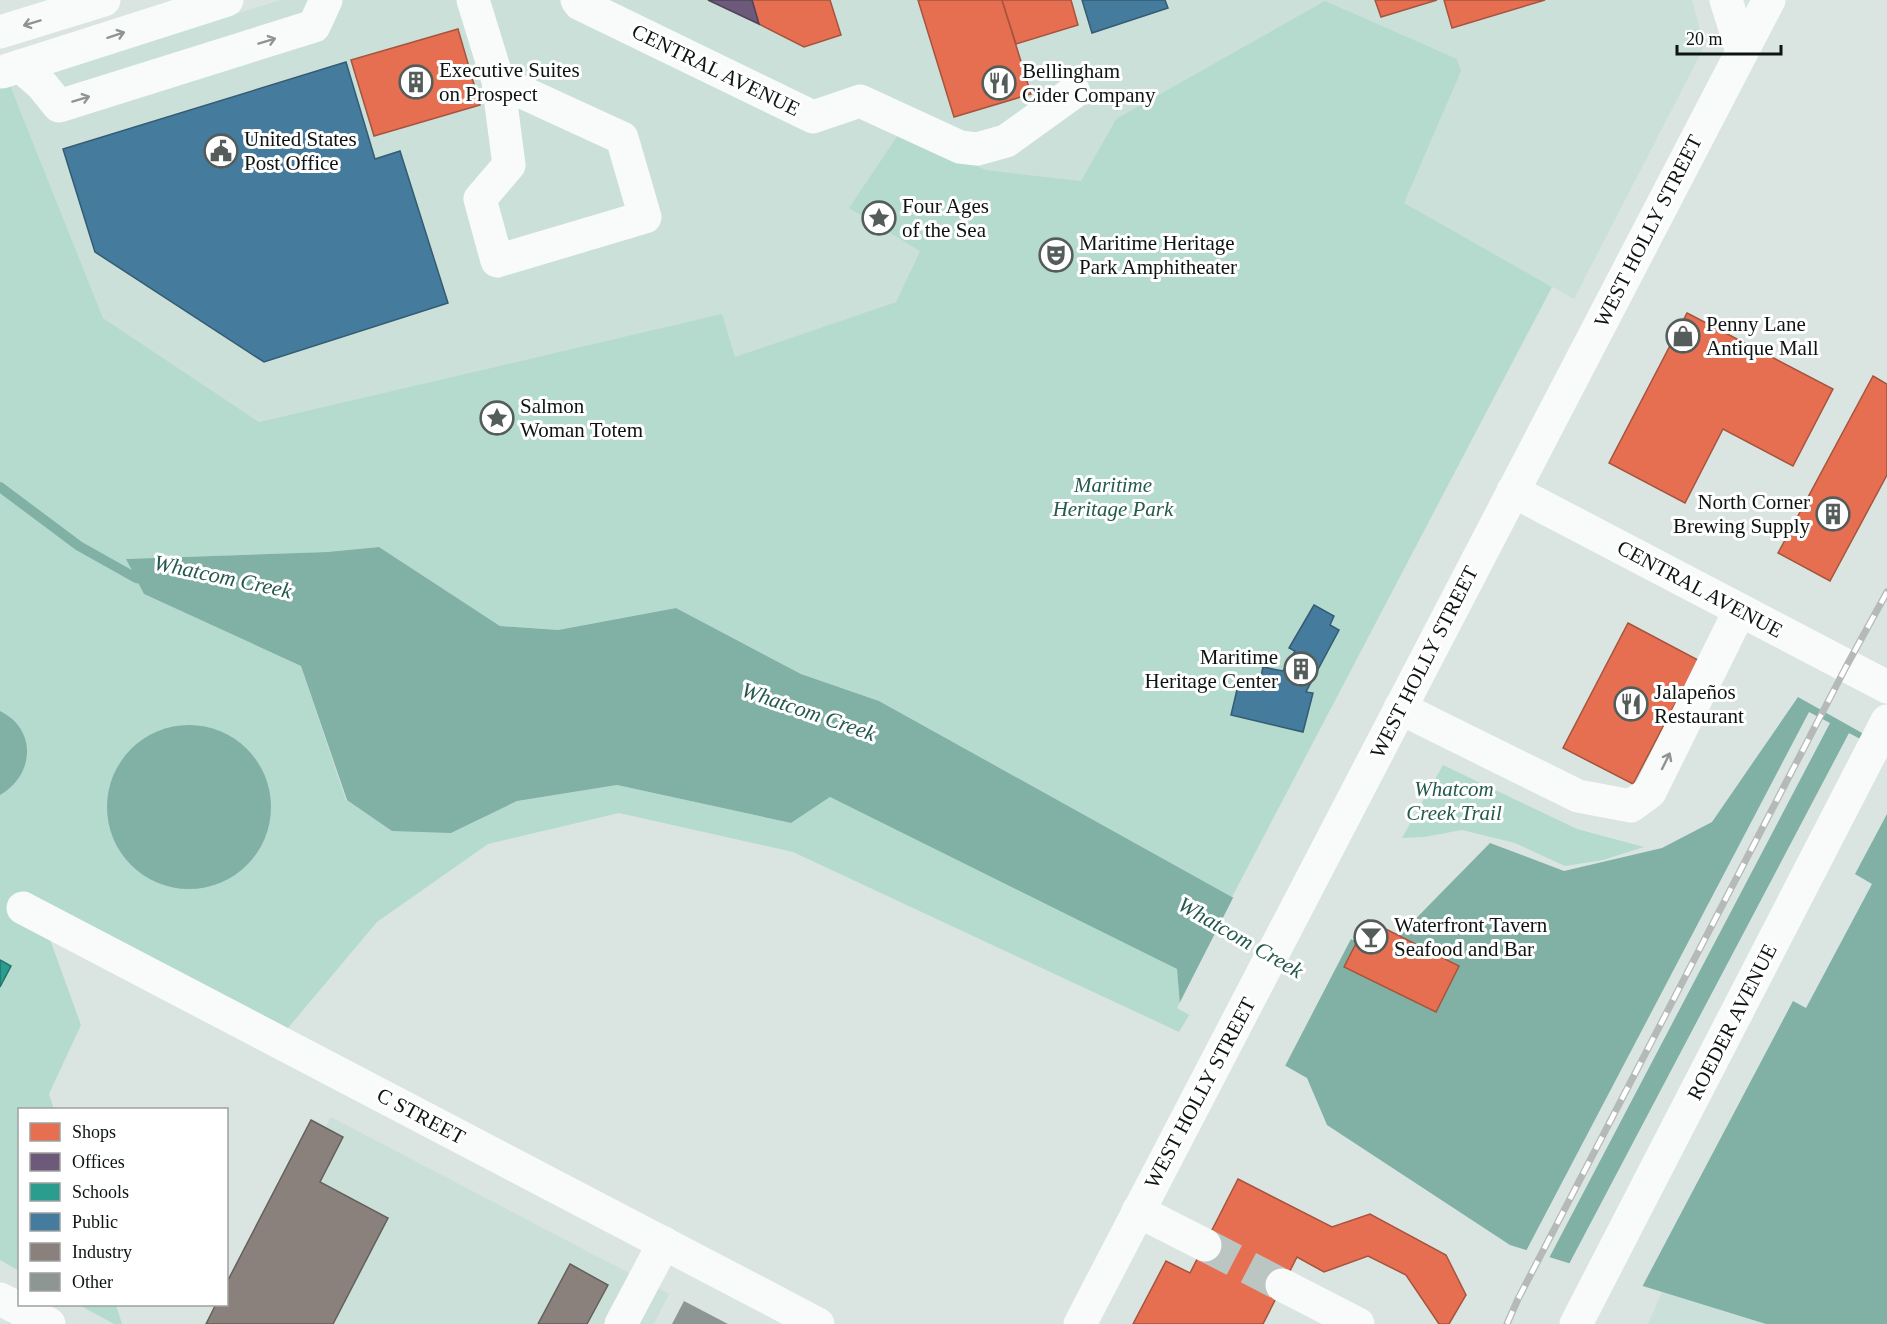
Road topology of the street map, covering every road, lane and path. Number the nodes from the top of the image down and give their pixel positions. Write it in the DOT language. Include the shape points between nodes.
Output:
graph roads {
  1 [pos="104,0"];
  2 [pos="227,0"];
  3 [pos="326,0"];
  4 [pos="473,0"];
  5 [pos="576,0"];
  6 [pos="1725,0"];
  7 [pos="1769,0"];
  8 [pos="0,33"];
  9 [pos="1742,51"];
  10 [pos="10,69"];
  11 [pos="498,81"];
  12 [pos="1074,92"];
  13 [pos="1513,491"];
  14 [pos="1740,610"];
  15 [pos="1887,687"];
  16 [pos="1400,708"];
  17 [pos="1881,733"];
  18 [pos="23,908"];
  19 [pos="1138,1211"];
  20 [pos="664,1243"];
  21 [pos="1205,1245"];
  22 [pos="1282,1285"];
  23 [pos="0,1299"];
  24 [pos="49,1324"];
  25 [pos="621,1324"];
  26 [pos="818,1324"];
  27 [pos="1080,1324"];
  28 [pos="1358,1324"];
  29 [pos="1576,1324"];
  1 -- 8 [label="street, one-way"];
  10 -- 2 [label="street, one-way"];
  10 -- 3 [label="street, one-way" via="42,85 59,106 314,26"];
  4 -- 11 [label="street"];
  5 -- 12 [label="street, CENTRAL AVENUE" via="813,117 860,101 960,147 977,149 1006,141"];
  6 -- 9 [label="street"];
  7 -- 9 [label="street, WEST HOLLY STREET"];
  9 -- 13 [label="street, WEST HOLLY STREET"];
  11 -- 11 [label="street" via="622,138 645,218 498,261 480,199 509,165"];
  13 -- 14 [label="street, CENTRAL AVENUE"];
  13 -- 16 [label="street, WEST HOLLY STREET"];
  14 -- 15 [label="street, CENTRAL AVENUE"];
  16 -- 14 [label="street, one-way" via="1578,796 1631,806 1650,792"];
  16 -- 19 [label="street, WEST HOLLY STREET"];
  17 -- 29 [label="street, ROEDER AVENUE"];
  18 -- 20 [label="street, C STREET"];
  19 -- 21 [label="street"];
  19 -- 27 [label="street, WEST HOLLY STREET"];
  20 -- 25 [label="street"];
  20 -- 26 [label="street, C STREET"];
  22 -- 28 [label="street"];
  23 -- 24 [label="street"];
}
